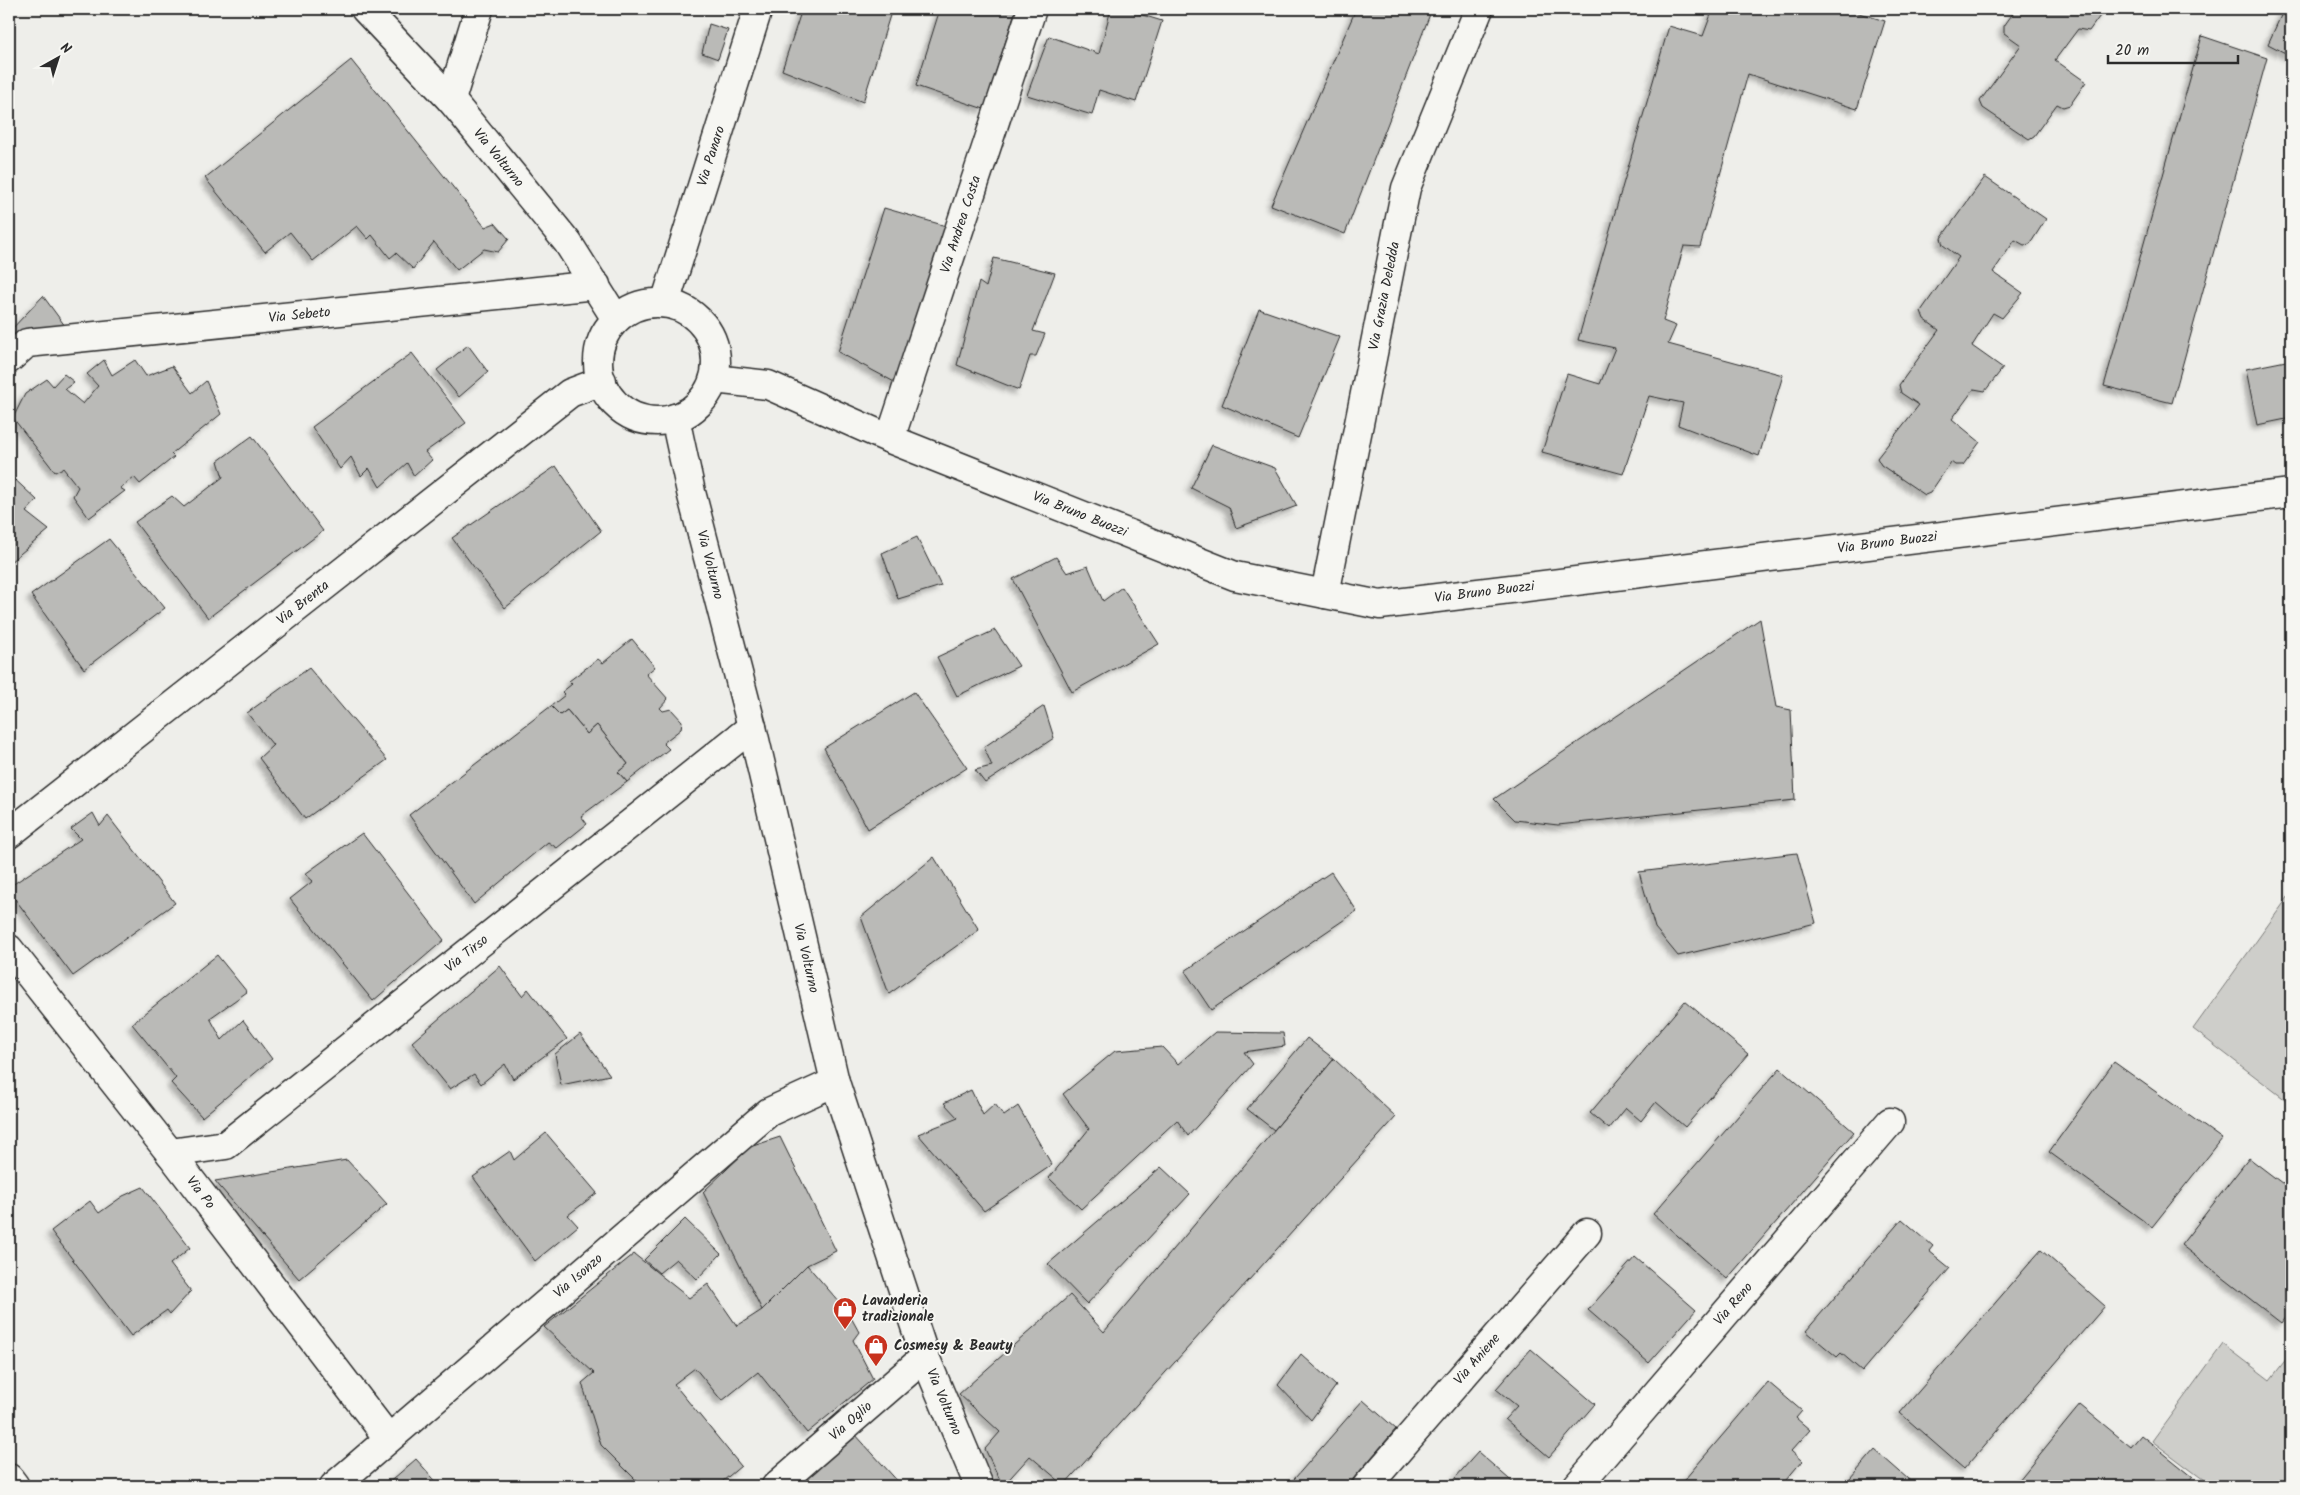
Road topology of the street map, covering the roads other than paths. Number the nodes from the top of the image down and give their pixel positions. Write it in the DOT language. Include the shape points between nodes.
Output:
graph roads {
  1 [pos="365,9"];
  2 [pos="480,9"];
  3 [pos="758,9"];
  4 [pos="1032,9"];
  5 [pos="1479,9"];
  6 [pos="451,100"];
  7 [pos="596,286"];
  8 [pos="665,303"];
  9 [pos="616,319"];
  10 [pos="9,359"];
  11 [pos="714,379"];
  12 [pos="602,381"];
  13 [pos="675,418"];
  14 [pos="890,439"];
  15 [pos="2291,492"];
  16 [pos="1325,594"];
  17 [pos="752,727"];
  18 [pos="9,834"];
  19 [pos="9,949"];
  20 [pos="835,1082"];
  21 [pos="1890,1122"];
  22 [pos="170,1153"];
  23 [pos="1588,1233"];
  24 [pos="925,1357"];
  25 [pos="388,1438"];
  26 [pos="9,1478"];
  27 [pos="15,1486"];
  28 [pos="334,1486"];
  29 [pos="776,1486"];
  30 [pos="979,1486"];
  31 [pos="1367,1486"];
  32 [pos="1577,1486"];
  1 -- 6 [label="street, Via Volturno"];
  2 -- 6 [label="street"];
  3 -- 8 [label="street, Via Panaro"];
  4 -- 14 [label="street, Via Andrea Costa"];
  5 -- 16 [label="street, Via Grazia Deledda" via="1406,188"];
  6 -- 7 [label="street, Via Volturno" via="568,243"];
  7 -- 9 [label="street, Via Volturno"];
  7 -- 10 [label="street, Via Sebeto" via="27,343"];
  8 -- 9 [label="street" via="647,303"];
  8 -- 11 [label="street" via="684,309 701,321 711,338 716,358"];
  9 -- 12 [label="street" via="600,348 598,364"];
  11 -- 13 [label="street" via="706,396 693,409"];
  11 -- 14 [label="street, Via Bruno Buozzi" via="768,385"];
  12 -- 13 [label="street" via="610,397 623,410 639,418 657,421"];
  12 -- 18 [label="street, Via Brenta" via="570,392"];
  13 -- 17 [label="street, Via Volturno"];
  14 -- 16 [label="street, Via Bruno Buozzi" via="1235,576"];
  15 -- 16 [label="street, Via Bruno Buozzi" via="1380,605"];
  17 -- 20 [label="street, Via Volturno"];
  17 -- 22 [label="street, Via Tirso" via="226,1145"];
  19 -- 22 [label="street, Via Po"];
  20 -- 24 [label="street, Via Volturno"];
  20 -- 25 [label="street, Via Isonzo" via="769,1112"];
  21 -- 32 [label="street, Via Reno"];
  22 -- 25 [label="street, Via Po"];
  23 -- 31 [label="street, Via Aniene"];
  24 -- 29 [label="street, Via Oglio"];
  24 -- 30 [label="street, Via Volturno"];
  25 -- 28 [label="street, Via Isonzo"];
  26 -- 27 [label="street"];
}
